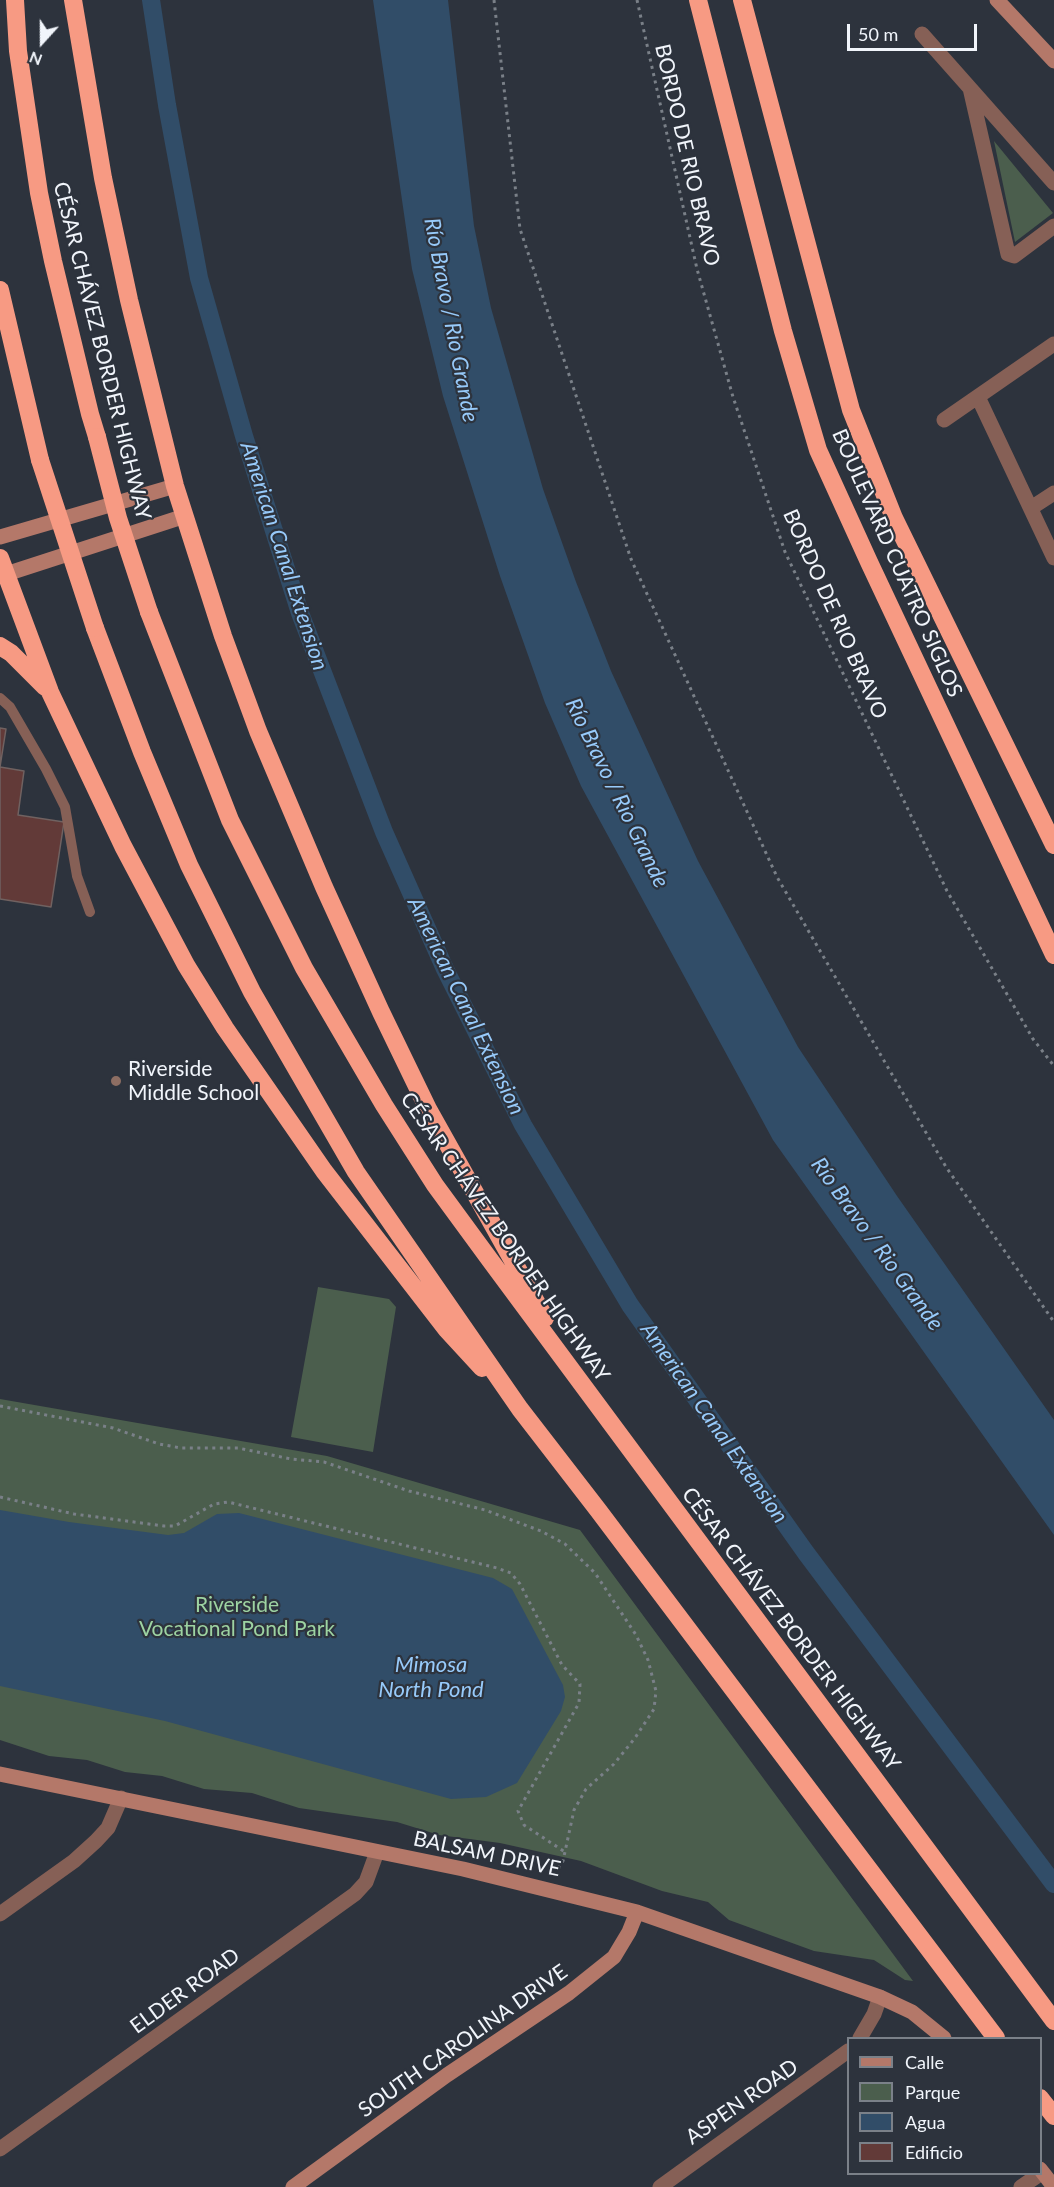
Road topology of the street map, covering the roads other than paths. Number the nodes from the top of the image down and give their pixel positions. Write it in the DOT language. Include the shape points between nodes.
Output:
graph roads {
  1 [pos="15,0"];
  2 [pos="73,0"];
  3 [pos="698,0"];
  4 [pos="742,0"];
  5 [pos="1002,2"];
  6 [pos="922,34"];
  7 [pos="1051,52"];
  8 [pos="970,88"];
  9 [pos="1054,183"];
  10 [pos="1054,226"];
  11 [pos="0,290"];
  12 [pos="1054,344"];
  13 [pos="978,397"];
  14 [pos="944,420"];
  15 [pos="175,486"];
  16 [pos="1054,493"];
  17 [pos="1031,508"];
  18 [pos="185,516"];
  19 [pos="0,537"];
  20 [pos="1054,558"];
  21 [pos="2,570"];
  22 [pos="0,646"];
  23 [pos="50,692"];
  24 [pos="0,698"];
  25 [pos="1054,845"];
  26 [pos="90,912"];
  27 [pos="1054,955"];
  28 [pos="591,1398"];
  29 [pos="520,1409"];
  30 [pos="0,1774"];
  31 [pos="121,1798"];
  32 [pos="377,1852"];
  33 [pos="637,1912"];
  34 [pos="0,1914"];
  35 [pos="880,1997"];
  36 [pos="1054,2021"];
  37 [pos="861,2037"];
  38 [pos="943,2037"];
  39 [pos="995,2037"];
  40 [pos="847,2052"];
  41 [pos="1042,2099"];
  42 [pos="1054,2116"];
  43 [pos="0,2149"];
  44 [pos="1042,2173"];
  45 [pos="1037,2175"];
  46 [pos="293,2187"];
  47 [pos="660,2187"];
  48 [pos="1021,2187"];
  49 [pos="1054,2187"];
  1 -- 28 [label="highway, CÉSAR CHÁVEZ BORDER HIGHWAY, bridge" via="18,51 39,193 118,518 149,612 230,820 304,968 371,1084 435,1185"];
  2 -- 15 [label="highway" via="103,178"];
  3 -- 27 [label="highway, BOULEVARD CUATRO SIGLOS" via="783,331 818,450"];
  4 -- 25 [label="highway, BOULEVARD CUATRO SIGLOS" via="851,410 894,518"];
  5 -- 7 [label="street"];
  6 -- 8 [label="street"];
  8 -- 9 [label="street"];
  8 -- 10 [label="street" via="1008,254 1014,256"];
  11 -- 29 [label="highway, bridge" via="40,460 95,628 189,865 252,992 356,1172"];
  12 -- 13 [label="street"];
  13 -- 14 [label="street"];
  13 -- 17 [label="street"];
  15 -- 18 [label="highway"];
  15 -- 19 [label="street"];
  16 -- 17 [label="street"];
  17 -- 20 [label="street"];
  18 -- 21 [label="street"];
  18 -- 28 [label="highway" via="258,731 381,1012 428,1109"];
  21 -- 23 [label="highway"];
  22 -- 23 [label="highway"];
  23 -- 29 [label="highway" via="123,846 225,1028 324,1171 447,1330"];
  24 -- 26 [label="lane" via="10,707 65,807 77,876"];
  28 -- 36 [label="highway, CÉSAR CHÁVEZ BORDER HIGHWAY"];
  29 -- 39 [label="highway"];
  30 -- 31 [label="street, BALSAM DRIVE"];
  31 -- 32 [label="street, BALSAM DRIVE"];
  31 -- 34 [label="street" via="108,1828 96,1841"];
  32 -- 33 [label="street, BALSAM DRIVE"];
  32 -- 43 [label="street, ELDER ROAD" via="366,1882 355,1894"];
  33 -- 35 [label="street, BALSAM DRIVE"];
  33 -- 46 [label="street, SOUTH CAROLINA DRIVE" via="614,1957"];
  35 -- 37 [label="street"];
  35 -- 38 [label="street, BALSAM DRIVE" via="912,2012"];
  40 -- 47 [label="street, ASPEN ROAD"];
  41 -- 42 [label="highway"];
  44 -- 49 [label="street"];
  45 -- 48 [label="street"];
}
